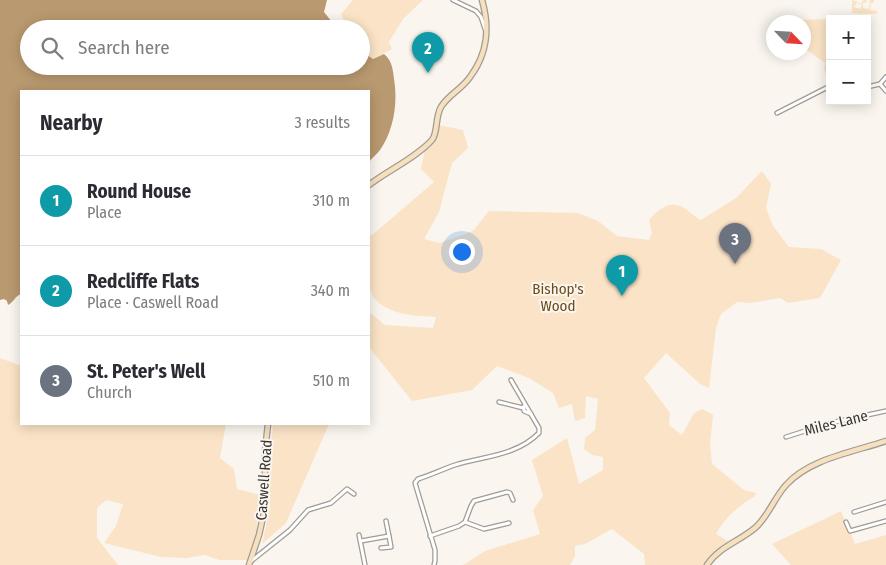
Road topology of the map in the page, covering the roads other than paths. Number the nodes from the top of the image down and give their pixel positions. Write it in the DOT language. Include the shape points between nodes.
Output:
graph roads {
  1 [pos="453,0"];
  2 [pos="482,0"];
  3 [pos="487,32"];
  4 [pos="886,77"];
  5 [pos="880,84"];
  6 [pos="871,86"];
  7 [pos="826,88"];
  8 [pos="886,91"];
  9 [pos="782,110"];
  10 [pos="777,113"];
  11 [pos="784,116"];
  12 [pos="370,184"];
  13 [pos="511,380"];
  14 [pos="499,402"];
  15 [pos="525,403"];
  16 [pos="523,408"];
  17 [pos="886,411"];
  18 [pos="531,414"];
  19 [pos="268,425"];
  20 [pos="786,437"];
  21 [pos="886,441"];
  22 [pos="354,494"];
  23 [pos="513,500"];
  24 [pos="886,502"];
  25 [pos="854,512"];
  26 [pos="386,521"];
  27 [pos="886,521"];
  28 [pos="465,522"];
  29 [pos="846,522"];
  30 [pos="509,523"];
  31 [pos="359,535"];
  32 [pos="388,536"];
  33 [pos="430,536"];
  34 [pos="361,541"];
  35 [pos="381,548"];
  36 [pos="250,564"];
  37 [pos="365,565"];
  38 [pos="434,565"];
  39 [pos="707,565"];
  1 -- 3 [label="street" via="476,11 482,17"];
  2 -- 3 [label="street"];
  3 -- 12 [label="street" via="483,52 470,77 439,110 432,140"];
  4 -- 5 [label="street"];
  5 -- 6 [label="street"];
  5 -- 8 [label="street"];
  7 -- 9 [label="street"];
  9 -- 10 [label="street"];
  9 -- 11 [label="street"];
  13 -- 15 [label="street"];
  14 -- 16 [label="street"];
  15 -- 16 [label="street"];
  15 -- 18 [label="street"];
  16 -- 18 [label="street"];
  17 -- 20 [label="street, Miles Lane"];
  18 -- 33 [label="street" via="539,433 527,443 486,459 455,465 414,483"];
  19 -- 36 [label="street, Caswell Road" via="265,508"];
  21 -- 39 [label="street" via="801,471 780,491 756,528 714,554"];
  22 -- 36 [label="street" via="347,489 331,503 308,510"];
  23 -- 28 [label="street" via="506,492 476,500"];
  24 -- 25 [label="street"];
  26 -- 32 [label="street"];
  27 -- 29 [label="street" via="850,531"];
  28 -- 30 [label="street" via="484,528"];
  28 -- 33 [label="street"];
  31 -- 34 [label="street"];
  32 -- 34 [label="street"];
  32 -- 35 [label="street" via="393,546"];
  33 -- 38 [label="street" via="435,550"];
  34 -- 37 [label="street"];
}
